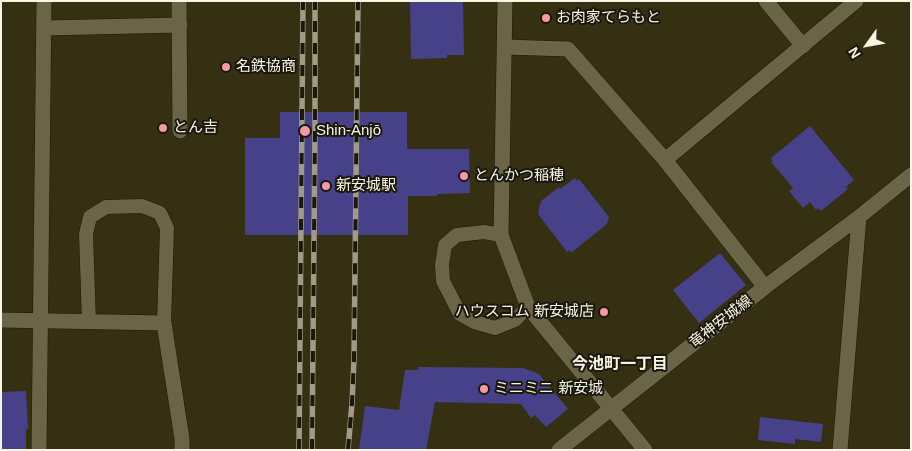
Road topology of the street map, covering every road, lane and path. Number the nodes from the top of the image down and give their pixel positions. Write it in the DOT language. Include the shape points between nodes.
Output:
graph roads {
  1 [pos="44,1"];
  2 [pos="179,1"];
  3 [pos="505,1"];
  4 [pos="766,1"];
  5 [pos="856,1"];
  6 [pos="180,25"];
  7 [pos="45,28"];
  8 [pos="803,46"];
  9 [pos="504,47"];
  10 [pos="180,131"];
  11 [pos="665,160"];
  12 [pos="911,175"];
  13 [pos="859,217"];
  14 [pos="501,235"];
  15 [pos="765,287"];
  16 [pos="528,307"];
  17 [pos="1,320"];
  18 [pos="40,322"];
  19 [pos="90,322"];
  20 [pos="164,323"];
  21 [pos="612,408"];
  22 [pos="39,450"];
  23 [pos="182,450"];
  24 [pos="559,450"];
  25 [pos="645,450"];
  26 [pos="840,450"];
  1 -- 7 [label="street"];
  2 -- 6 [label="street"];
  3 -- 9 [label="street"];
  4 -- 8 [label="street"];
  5 -- 8 [label="street"];
  6 -- 7 [label="street"];
  6 -- 10 [label="street"];
  7 -- 18 [label="street"];
  8 -- 11 [label="street"];
  9 -- 11 [label="street" via="568,49"];
  9 -- 14 [label="street"];
  11 -- 15 [label="street"];
  12 -- 13 [label="street, 竜神安城線"];
  13 -- 15 [label="street, 竜神安城線"];
  13 -- 26 [label="street"];
  14 -- 16 [label="street"];
  14 -- 16 [label="lane" via="484,232 457,235 445,245 444,281 460,314 474,322 495,328 515,320"];
  15 -- 21 [label="street, 竜神安城線"];
  16 -- 21 [label="street"];
  17 -- 18 [label="street"];
  18 -- 19 [label="street"];
  18 -- 22 [label="street"];
  19 -- 20 [label="street"];
  19 -- 20 [label="lane" via="86,234 90,217 106,207 142,206 160,213 167,228"];
  20 -- 23 [label="street"];
  21 -- 24 [label="street, 竜神安城線"];
  21 -- 25 [label="street"];
}
